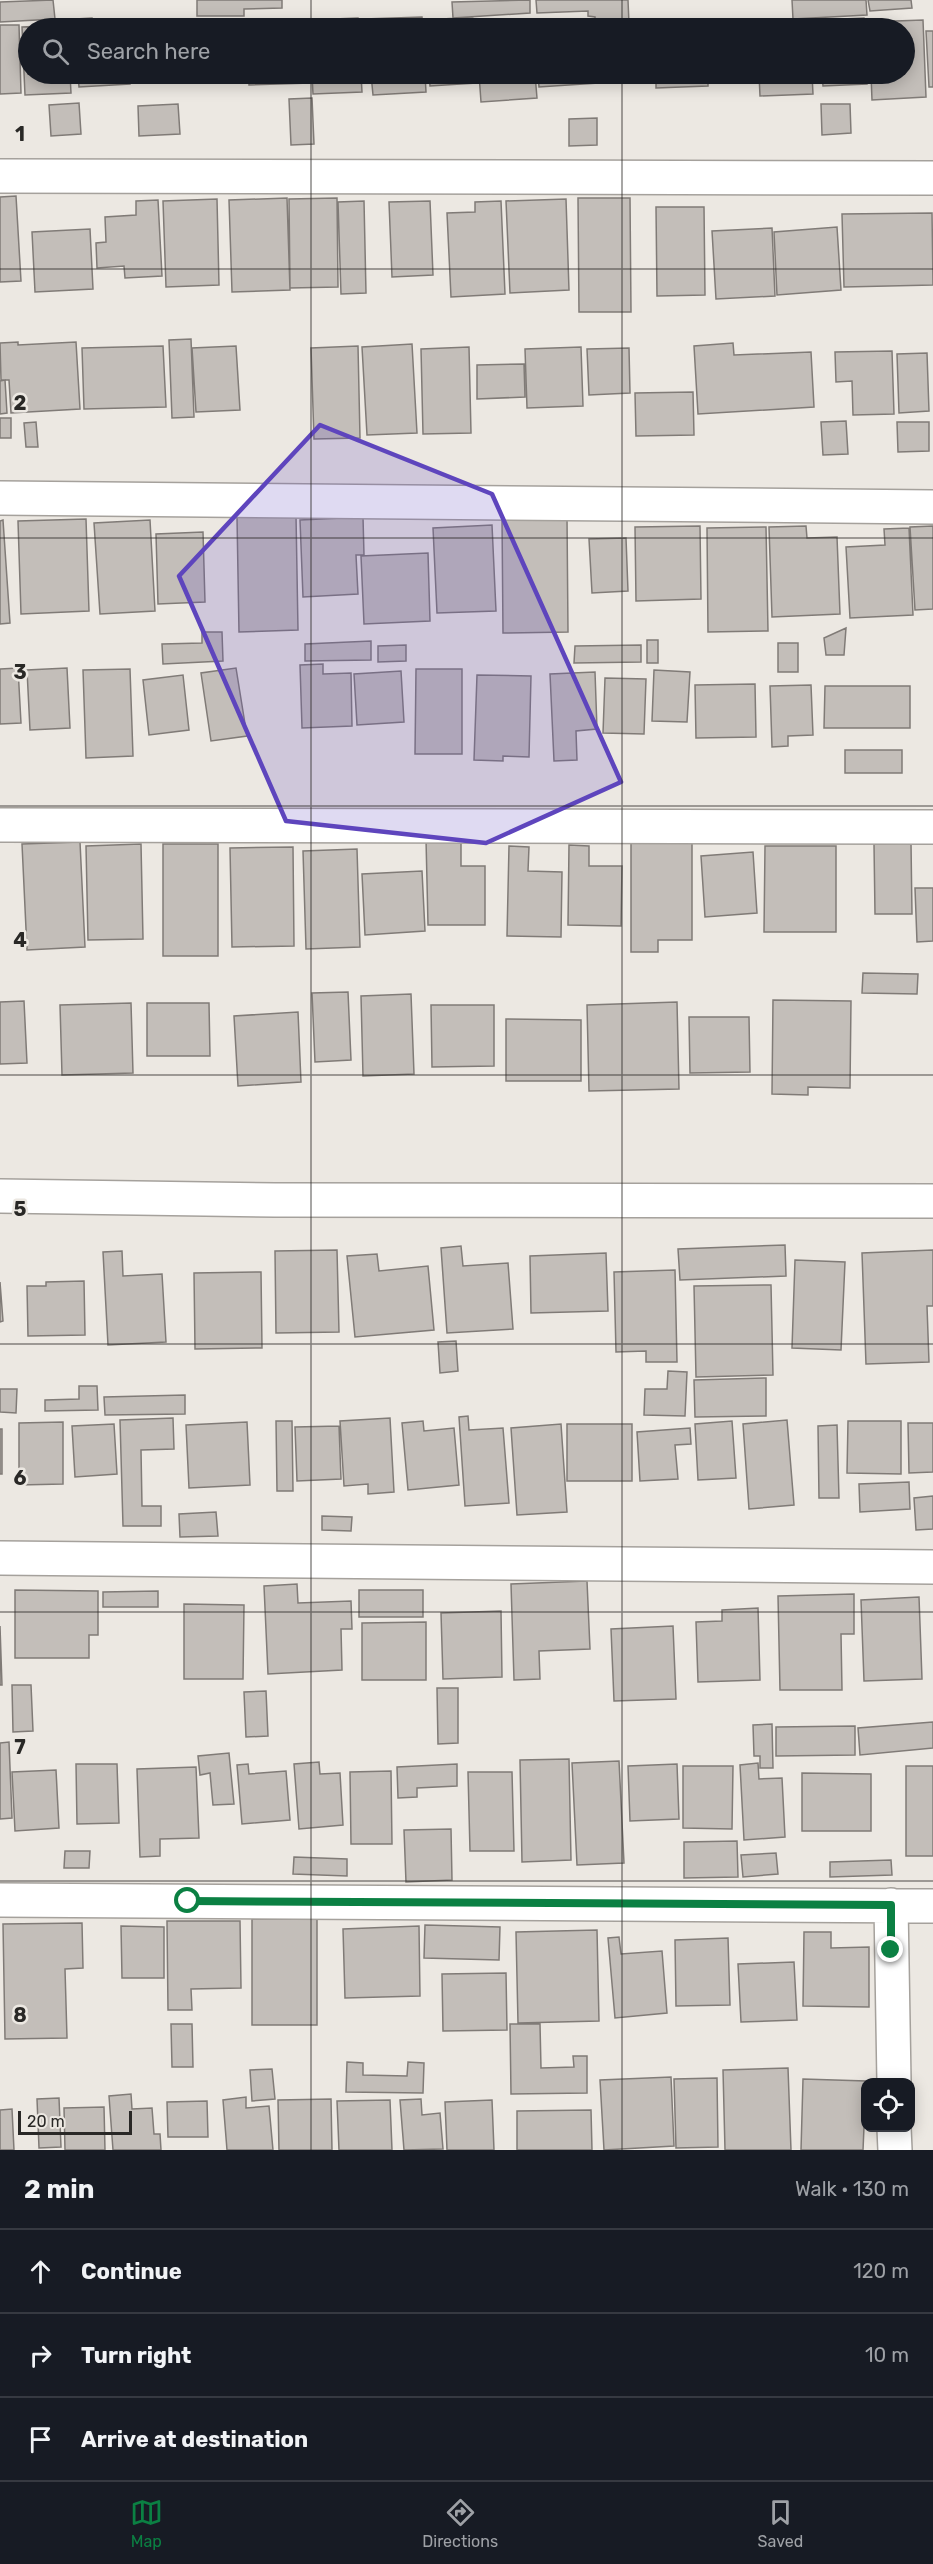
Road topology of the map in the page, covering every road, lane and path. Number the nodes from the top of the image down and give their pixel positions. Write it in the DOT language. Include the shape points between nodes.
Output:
graph roads {
  1 [pos="0,176"];
  2 [pos="933,178"];
  3 [pos="0,498"];
  4 [pos="933,507"];
  5 [pos="0,825"];
  6 [pos="933,827"];
  7 [pos="0,1196"];
  8 [pos="933,1201"];
  9 [pos="0,1558"];
  10 [pos="933,1567"];
  11 [pos="0,1900"];
  12 [pos="891,1905"];
  13 [pos="933,1906"];
  14 [pos="894,2078"];
  15 [pos="894,2132"];
  16 [pos="895,2150"];
  1 -- 2 [label="street"];
  3 -- 4 [label="street"];
  5 -- 6 [label="street"];
  7 -- 8 [label="street"];
  9 -- 10 [label="street"];
  11 -- 12 [label="street"];
  12 -- 13 [label="street"];
  12 -- 14 [label="street"];
  15 -- 16 [label="street"];
}
